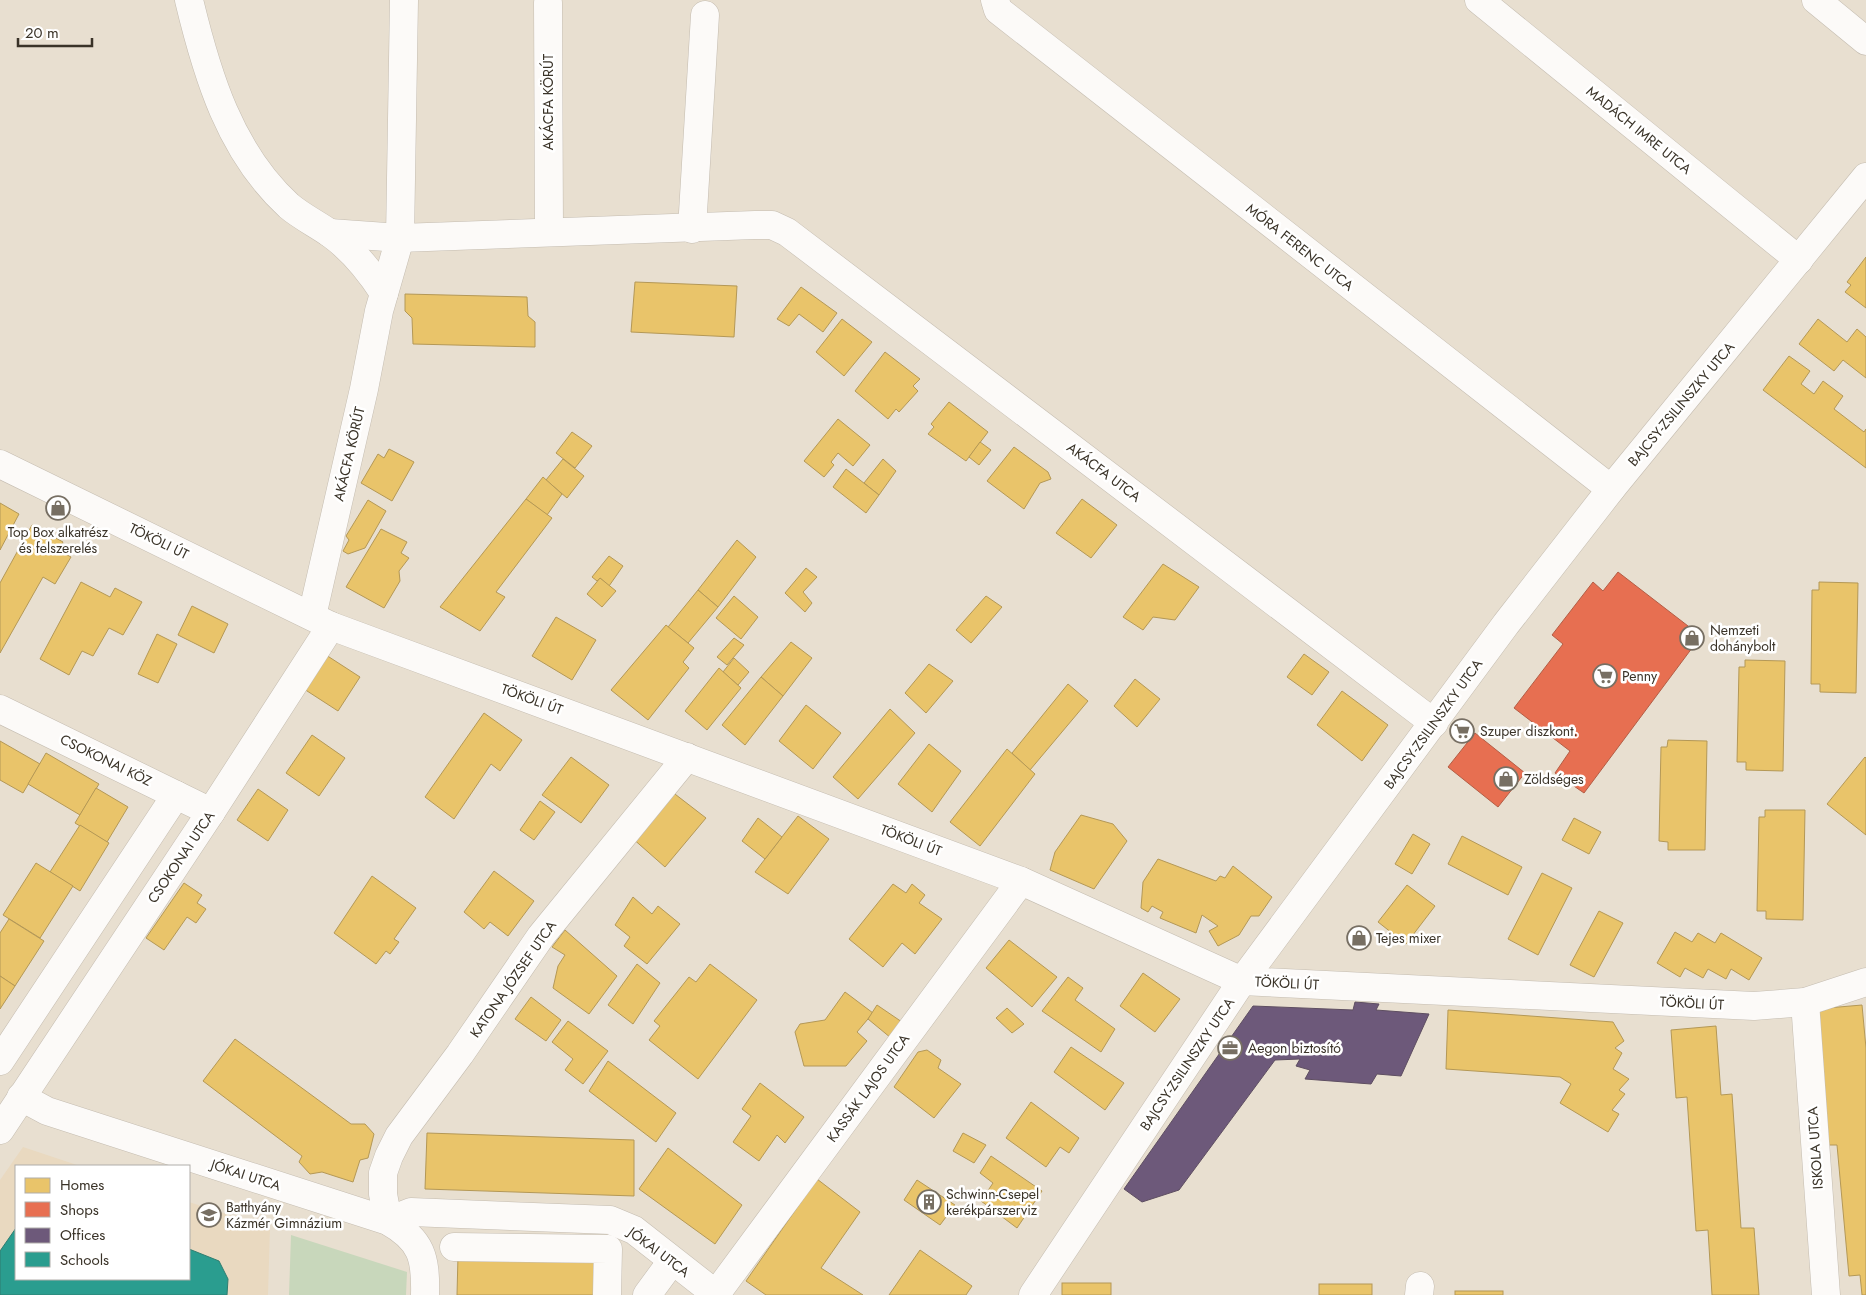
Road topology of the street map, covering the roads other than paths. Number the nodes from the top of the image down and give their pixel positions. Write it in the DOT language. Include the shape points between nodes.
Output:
graph roads {
  1 [pos="189,0"];
  2 [pos="404,0"];
  3 [pos="996,0"];
  4 [pos="1479,0"];
  5 [pos="1816,0"];
  6 [pos="548,3"];
  7 [pos="705,15"];
  8 [pos="1866,41"];
  9 [pos="1866,177"];
  10 [pos="692,229"];
  11 [pos="549,231"];
  12 [pos="330,233"];
  13 [pos="400,238"];
  14 [pos="1799,260"];
  15 [pos="384,293"];
  16 [pos="0,464"];
  17 [pos="1611,489"];
  18 [pos="321,621"];
  19 [pos="0,708"];
  20 [pos="1434,723"];
  21 [pos="687,757"];
  22 [pos="176,794"];
  23 [pos="211,812"];
  24 [pos="1020,881"];
  25 [pos="1242,981"];
  26 [pos="1866,982"];
  27 [pos="1805,1002"];
  28 [pos="0,1061"];
  29 [pos="0,1067"];
  30 [pos="24,1092"];
  31 [pos="0,1130"];
  32 [pos="388,1221"];
  33 [pos="454,1247"];
  34 [pos="672,1261"];
  35 [pos="425,1295"];
  36 [pos="607,1295"];
  37 [pos="647,1295"];
  38 [pos="717,1295"];
  39 [pos="1033,1295"];
  40 [pos="1826,1295"];
  1 -- 12 [label="street" via="202,54 228,122 246,156 289,206"];
  2 -- 13 [label="street, AKÁCFA KÖRÚT"];
  3 -- 17 [label="street, MÓRA FERENC UTCA" via="998,10"];
  4 -- 14 [label="street, MADÁCH IMRE UTCA"];
  5 -- 8 [label="street"];
  6 -- 11 [label="street, AKÁCFA KÖRÚT"];
  7 -- 10 [label="street"];
  9 -- 14 [label="street, BAJCSY-ZSILINSZKY UTCA"];
  10 -- 11 [label="street"];
  10 -- 20 [label="street, AKÁCFA UTCA" via="772,225 786,232"];
  11 -- 13 [label="street"];
  12 -- 13 [label="street"];
  12 -- 15 [label="street" via="358,257"];
  13 -- 15 [label="street, AKÁCFA KÖRÚT"];
  14 -- 17 [label="street, BAJCSY-ZSILINSZKY UTCA"];
  15 -- 18 [label="street, AKÁCFA KÖRÚT"];
  16 -- 18 [label="street, TÖKÖLI ÚT"];
  17 -- 20 [label="street, BAJCSY-ZSILINSZKY UTCA"];
  18 -- 21 [label="street, TÖKÖLI ÚT"];
  18 -- 23 [label="street, CSOKONAI UTCA"];
  19 -- 22 [label="street, CSOKONAI KÖZ"];
  20 -- 25 [label="street, BAJCSY-ZSILINSZKY UTCA"];
  21 -- 24 [label="street, TÖKÖLI ÚT"];
  21 -- 32 [label="street, KATONA JÓZSEF UTCA" via="541,936 399,1136 383,1174"];
  22 -- 23 [label="street, CSOKONAI KÖZ"];
  22 -- 28 [label="street"];
  23 -- 30 [label="street, CSOKONAI UTCA"];
  24 -- 25 [label="street, TÖKÖLI ÚT"];
  24 -- 38 [label="street, KASSÁK LAJOS UTCA"];
  25 -- 27 [label="street, TÖKÖLI ÚT" via="1754,1006"];
  25 -- 39 [label="street, BAJCSY-ZSILINSZKY UTCA"];
  26 -- 27 [label="street, TÖKÖLI ÚT"];
  27 -- 40 [label="street, ISKOLA UTCA"];
  29 -- 30 [label="street"];
  30 -- 31 [label="street, CSOKONAI UTCA"];
  30 -- 32 [label="street, JÓKAI UTCA" via="47,1111"];
  32 -- 34 [label="street, JÓKAI UTCA" via="411,1212 610,1220 634,1230"];
  32 -- 35 [label="street, JÓKAI UTCA" via="408,1234 422,1254 426,1271"];
  33 -- 36 [label="street" via="608,1249"];
  34 -- 37 [label="street"];
  34 -- 38 [label="street, JÓKAI UTCA"];
}
